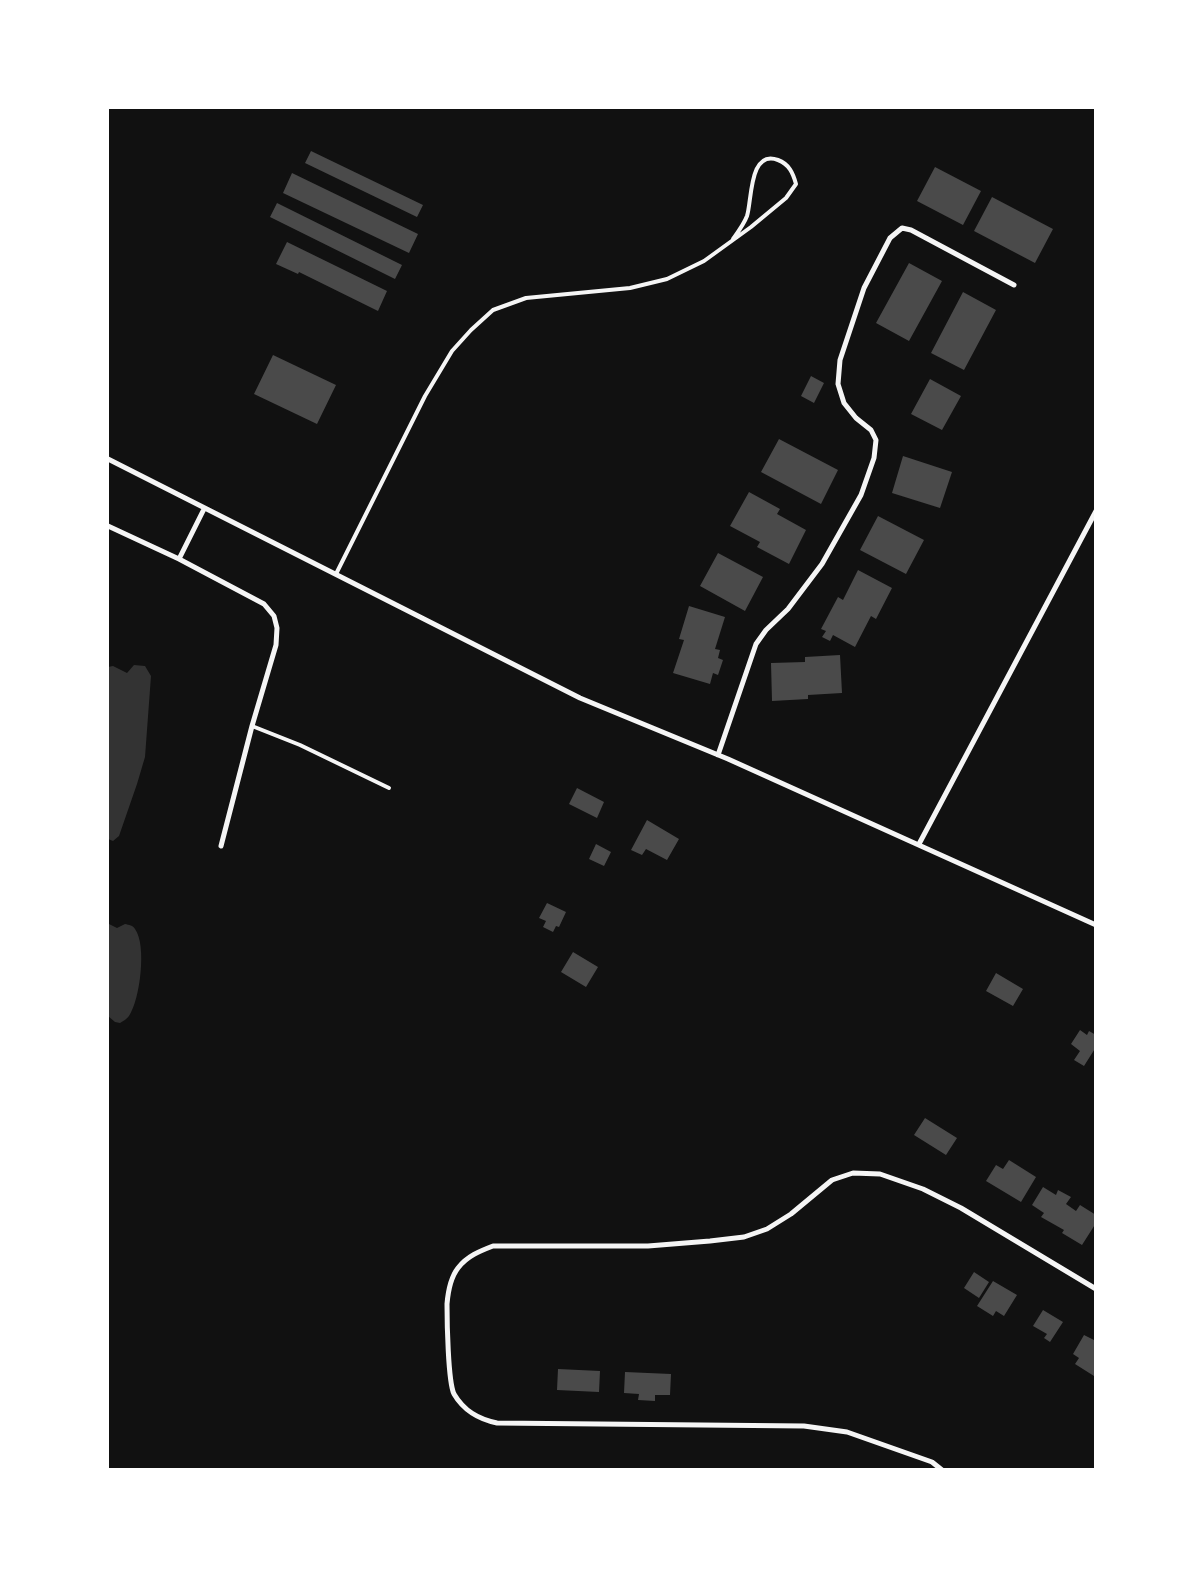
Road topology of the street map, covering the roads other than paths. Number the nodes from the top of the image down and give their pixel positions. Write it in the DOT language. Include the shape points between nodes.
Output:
graph roads {
  1 [pos="733,239"];
  2 [pos="1014,285"];
  3 [pos="108,460"];
  4 [pos="204,509"];
  5 [pos="1096,511"];
  6 [pos="108,526"];
  7 [pos="180,558"];
  8 [pos="336,574"];
  9 [pos="252,726"];
  10 [pos="718,755"];
  11 [pos="389,788"];
  12 [pos="919,844"];
  13 [pos="221,846"];
  14 [pos="1096,925"];
  15 [pos="1096,1289"];
  16 [pos="942,1470"];
  1 -- 1 [label="lane" via="786,198 796,184 794,173 786,164 777,159 766,160 758,166 753,177 747,216"];
  1 -- 8 [label="lane" via="704,260 667,279 630,288 526,298 493,310 452,351 425,396"];
  2 -- 10 [label="street" via="911,230 902,228 890,238 864,288 840,360 838,384 844,403 871,430 876,440 874,458 860,494 822,564 756,644"];
  3 -- 4 [label="street"];
  4 -- 7 [label="street"];
  4 -- 8 [label="street"];
  5 -- 12 [label="street"];
  6 -- 7 [label="street"];
  7 -- 9 [label="street" via="252,596 274,616 278,628 276,645"];
  8 -- 10 [label="street" via="580,698"];
  9 -- 11 [label="lane"];
  9 -- 13 [label="street"];
  10 -- 12 [label="street"];
  12 -- 14 [label="street"];
  15 -- 16 [label="street" via="922,1188 880,1174 853,1173 832,1180 767,1229 744,1236 648,1246 494,1246 466,1259 452,1280 447,1302 453,1392 462,1407 484,1420 497,1423 804,1426 847,1432 932,1462"];
}
